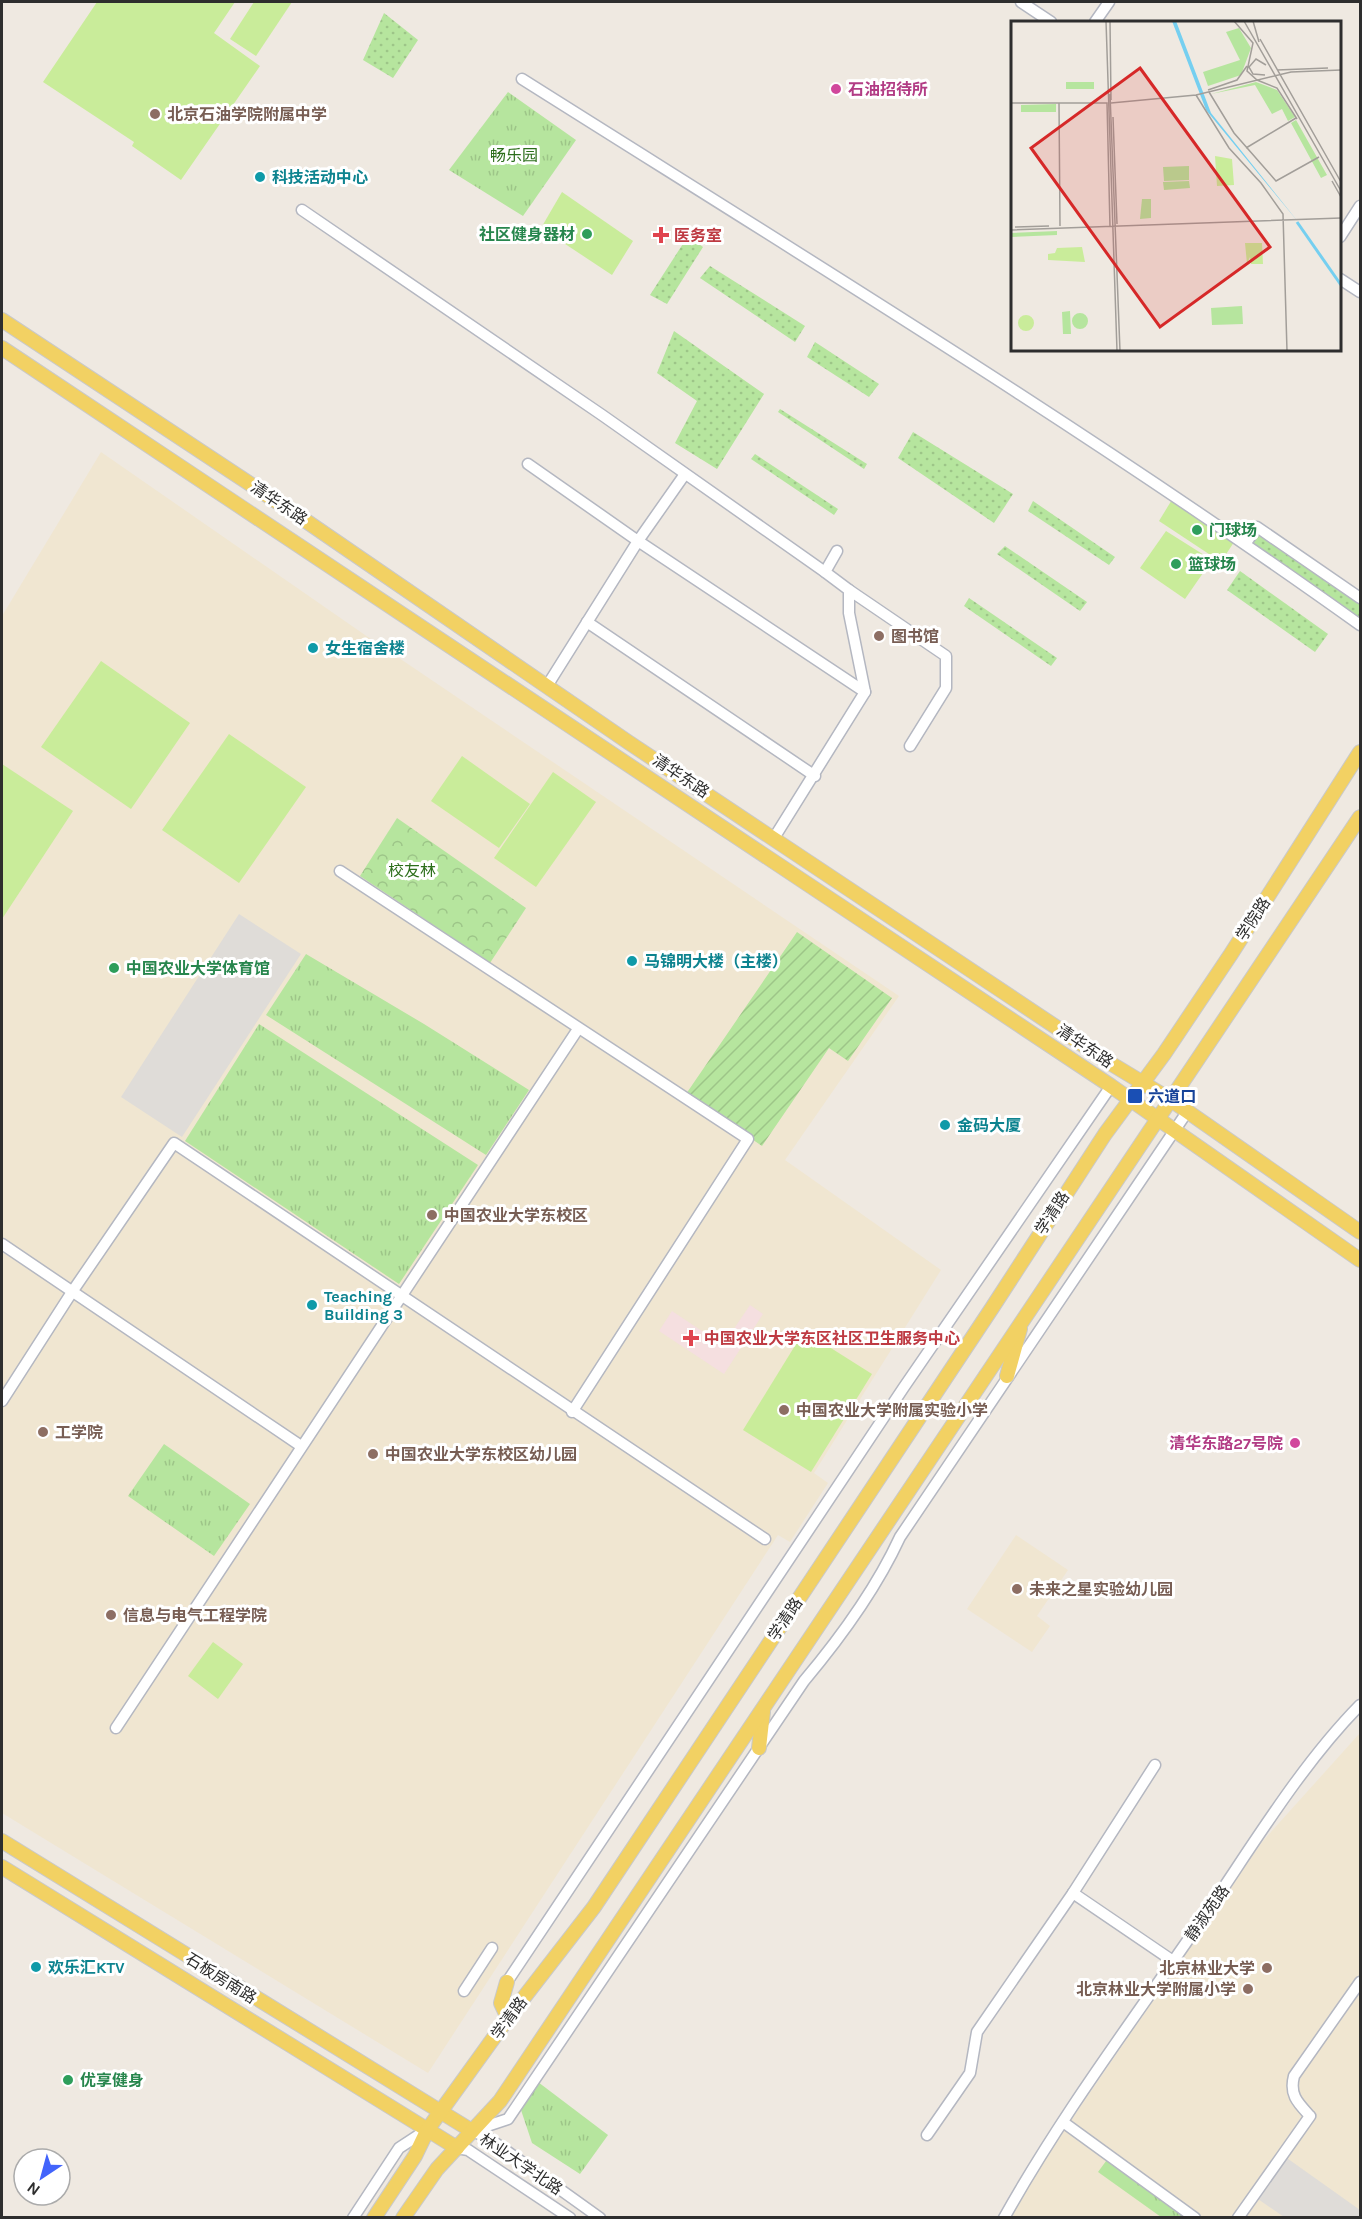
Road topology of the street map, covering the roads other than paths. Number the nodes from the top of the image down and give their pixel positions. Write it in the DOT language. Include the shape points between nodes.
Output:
graph roads {
  1 [pos="1022,2"];
  2 [pos="1109,2"];
  3 [pos="1050,21"];
  4 [pos="1096,21"];
  5 [pos="522,79"];
  6 [pos="1360,206"];
  7 [pos="302,210"];
  8 [pos="1341,235"];
  9 [pos="1341,280"];
  10 [pos="1360,292"];
  11 [pos="2,320"];
  12 [pos="2,348"];
  13 [pos="103,387"];
  14 [pos="89,407"];
  15 [pos="528,464"];
  16 [pos="685,474"];
  17 [pos="638,541"];
  18 [pos="1246,543"];
  19 [pos="837,551"];
  20 [pos="825,572"];
  21 [pos="849,591"];
  22 [pos="1360,598"];
  23 [pos="587,622"];
  24 [pos="1360,625"];
  25 [pos="547,686"];
  26 [pos="865,692"];
  27 [pos="910,746"];
  28 [pos="1360,752"];
  29 [pos="815,776"];
  30 [pos="1360,820"];
  31 [pos="774,838"];
  32 [pos="340,871"];
  33 [pos="578,1029"];
  34 [pos="1142,1084"];
  35 [pos="1111,1086"];
  36 [pos="1130,1100"];
  37 [pos="1171,1100"];
  38 [pos="1187,1112"];
  39 [pos="1158,1119"];
  40 [pos="1175,1130"];
  41 [pos="1360,1232"];
  42 [pos="2,1244"];
  43 [pos="1360,1260"];
  44 [pos="72,1292"];
  45 [pos="400,1296"];
  46 [pos="1021,1322"];
  47 [pos="1007,1376"];
  48 [pos="2,1401"];
  49 [pos="572,1412"];
  50 [pos="302,1446"];
  51 [pos="765,1539"];
  52 [pos="1360,1705"];
  53 [pos="763,1710"];
  54 [pos="116,1728"];
  55 [pos="759,1748"];
  56 [pos="1155,1765"];
  57 [pos="2,1841"];
  58 [pos="2,1867"];
  59 [pos="1072,1893"];
  60 [pos="492,1948"];
  61 [pos="1173,1961"];
  62 [pos="507,1982"];
  63 [pos="1360,1982"];
  64 [pos="464,1991"];
  65 [pos="508,2018"];
  66 [pos="442,2113"];
  67 [pos="1062,2122"];
  68 [pos="428,2129"];
  69 [pos="472,2131"];
  70 [pos="927,2135"];
  71 [pos="457,2148"];
  72 [pos="353,2217"];
  73 [pos="374,2217"];
  74 [pos="403,2217"];
  75 [pos="570,2217"];
  76 [pos="600,2217"];
  77 [pos="1004,2217"];
  78 [pos="1195,2217"];
  79 [pos="1238,2217"];
  1 -- 3 [label="street"];
  2 -- 4 [label="street"];
  5 -- 18 [label="street" via="955,352"];
  6 -- 8 [label="street"];
  7 -- 16 [label="street"];
  9 -- 10 [label="street"];
  11 -- 13 [label="main road, 清华东路"];
  12 -- 14 [label="main road, 清华东路"];
  13 -- 14 [label="main road"];
  13 -- 25 [label="main road, 清华东路"];
  14 -- 35 [label="main road, 清华东路"];
  15 -- 17 [label="street"];
  16 -- 17 [label="street"];
  16 -- 20 [label="street"];
  17 -- 23 [label="street"];
  17 -- 26 [label="street"];
  18 -- 22 [label="street" via="1257,527"];
  18 -- 24 [label="street"];
  19 -- 20 [label="street"];
  20 -- 21 [label="street"];
  21 -- 26 [label="street" via="850,622"];
  21 -- 27 [label="street" via="946,656 946,688"];
  23 -- 25 [label="street"];
  23 -- 29 [label="street"];
  25 -- 31 [label="main road, 清华东路"];
  26 -- 29 [label="street"];
  28 -- 34 [label="main road, 学院路" via="1231,954"];
  29 -- 31 [label="street"];
  30 -- 37 [label="main road, 学院路"];
  31 -- 34 [label="main road, 清华东路"];
  32 -- 33 [label="street"];
  33 -- 45 [label="street"];
  33 -- 49 [label="street" via="748,1139"];
  34 -- 36 [label="main road, 学院路"];
  34 -- 37 [label="main road, 清华东路"];
  35 -- 36 [label="main road, 清华东路"];
  35 -- 62 [label="street, 学清路" via="904,1387"];
  36 -- 39 [label="main road, 清华东路"];
  36 -- 65 [label="main road, 学清路" via="594,1906"];
  37 -- 38 [label="main road, 清华东路"];
  37 -- 39 [label="main road, 学院路"];
  38 -- 40 [label="street"];
  38 -- 41 [label="main road, 清华东路"];
  39 -- 40 [label="main road, 清华东路"];
  39 -- 46 [label="main road, 学清路"];
  40 -- 43 [label="main road, 清华东路"];
  40 -- 47 [label="street"];
  42 -- 44 [label="street"];
  44 -- 45 [label="street" via="174,1143"];
  44 -- 48 [label="street"];
  44 -- 50 [label="street"];
  45 -- 49 [label="street"];
  45 -- 50 [label="street"];
  46 -- 47 [label="main road"];
  46 -- 53 [label="main road, 学清路"];
  47 -- 55 [label="street" via="831,1648"];
  49 -- 51 [label="street"];
  50 -- 54 [label="street"];
  52 -- 61 [label="street, 静淑苑路" via="1282,1803"];
  53 -- 55 [label="main road"];
  53 -- 69 [label="main road, 学清路" via="500,2101"];
  55 -- 69 [label="street" via="508,2119"];
  56 -- 59 [label="street"];
  57 -- 66 [label="main road, 石板房南路"];
  58 -- 68 [label="main road, 石板房南路"];
  59 -- 61 [label="street"];
  59 -- 70 [label="street" via="977,2032 970,2073"];
  60 -- 64 [label="street"];
  61 -- 67 [label="street, 静淑苑路"];
  62 -- 65 [label="main road" via="501,2003"];
  63 -- 79 [label="street" via="1294,2076 1291,2087 1295,2099 1310,2116"];
  65 -- 66 [label="main road, 学清路"];
  66 -- 68 [label="main road, 学清路"];
  66 -- 69 [label="main road, 石板房南路"];
  67 -- 77 [label="street, 静淑苑路"];
  67 -- 78 [label="street"];
  68 -- 71 [label="main road, 石板房南路"];
  68 -- 72 [label="street, 学清路" via="399,2148"];
  68 -- 73 [label="main road, 学清路" via="415,2156"];
  69 -- 71 [label="main road, 学清路"];
  69 -- 76 [label="street, 林业大学北路" via="487,2137"];
  71 -- 74 [label="main road, 学清路"];
  71 -- 75 [label="street, 林业大学北路" via="468,2150"];
}
